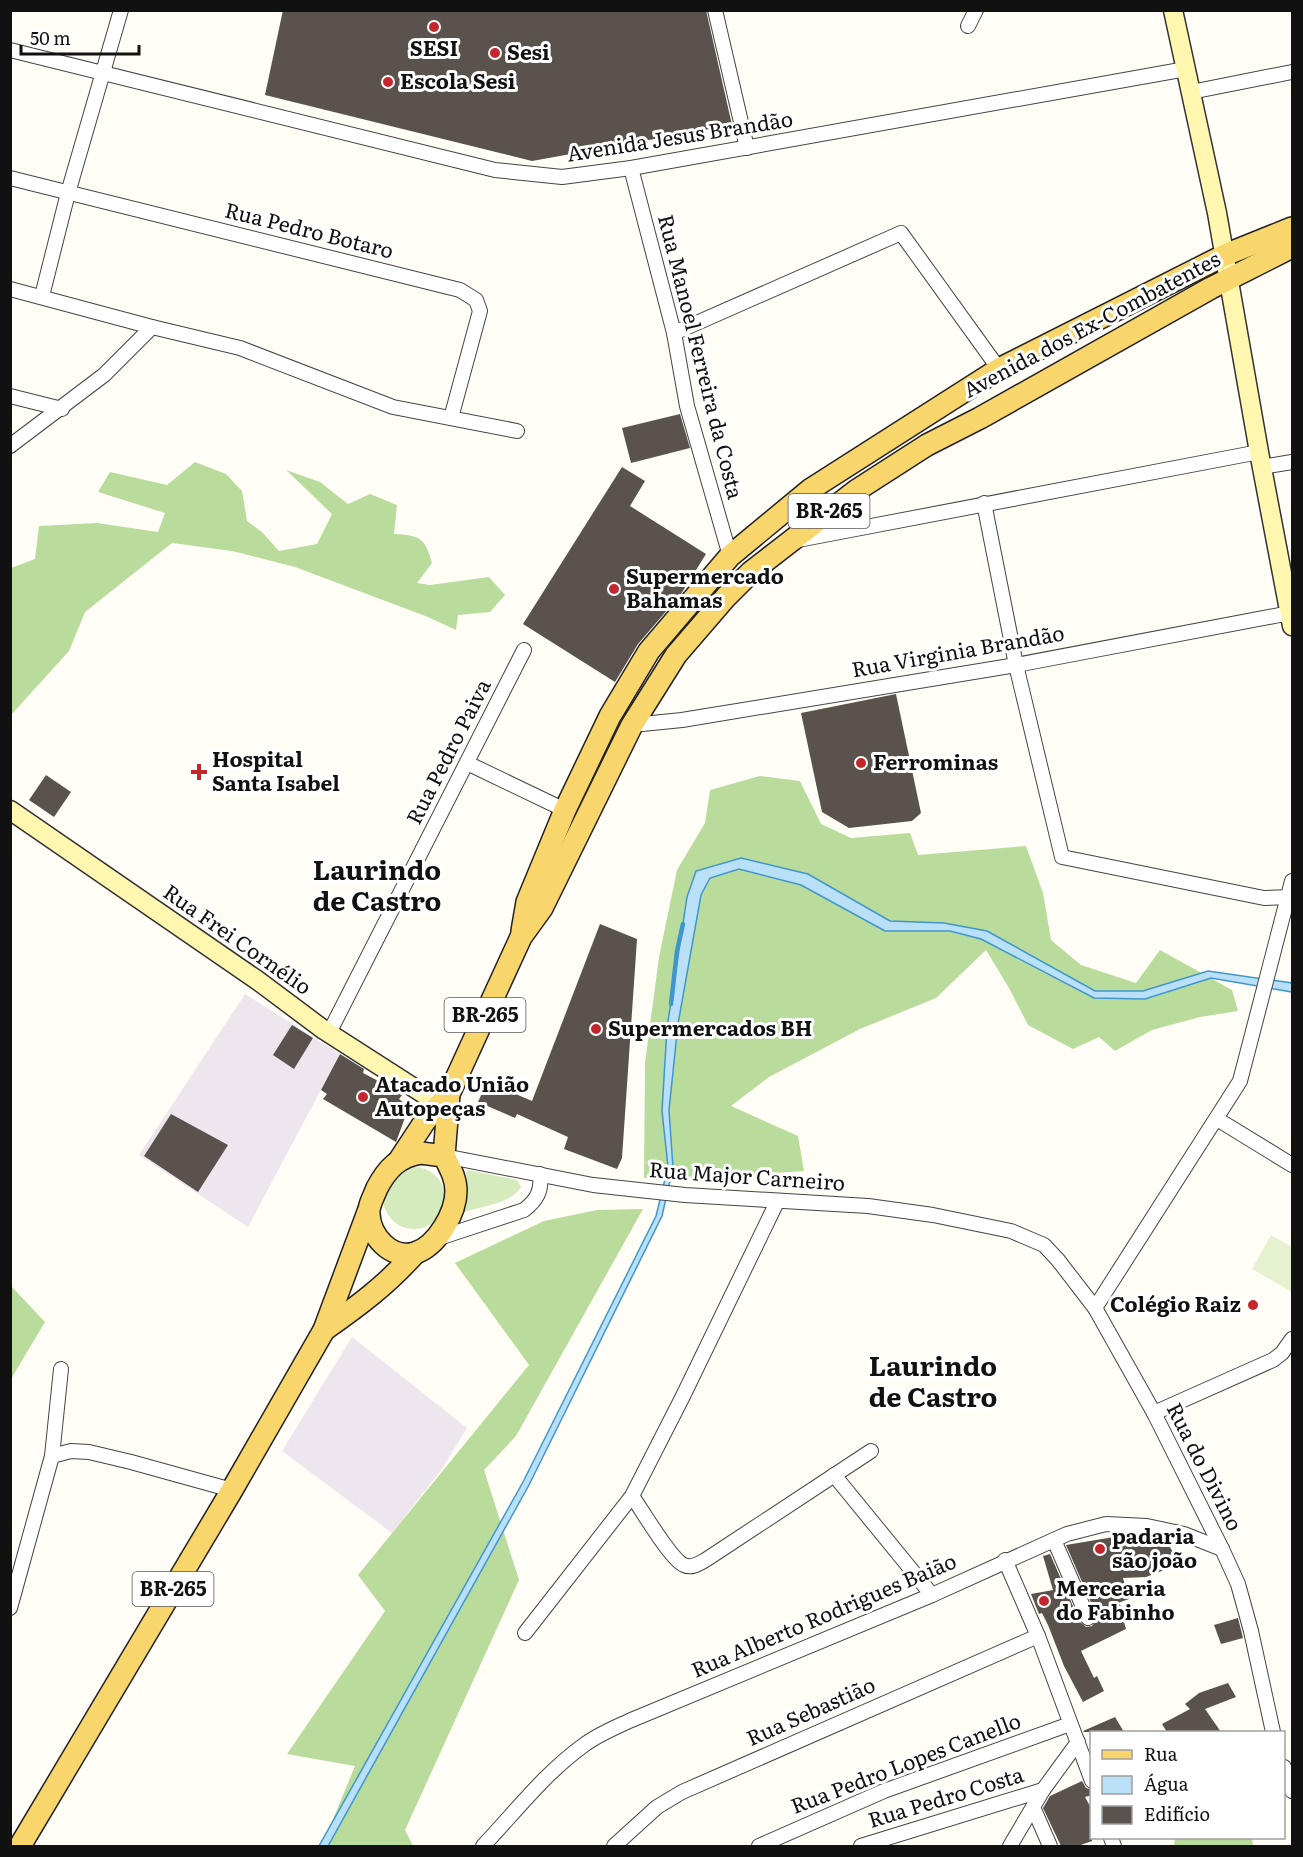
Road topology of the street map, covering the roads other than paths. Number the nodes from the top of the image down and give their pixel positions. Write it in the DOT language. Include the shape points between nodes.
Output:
graph roads {
  1 [pos="120,10"];
  2 [pos="715,10"];
  3 [pos="976,10"];
  4 [pos="1173,10"];
  5 [pos="968,26"];
  6 [pos="10,50"];
  7 [pos="1186,69"];
  8 [pos="1293,72"];
  9 [pos="104,74"];
  10 [pos="1191,92"];
  11 [pos="747,148"];
  12 [pos="631,168"];
  13 [pos="10,178"];
  14 [pos="68,193"];
  15 [pos="1293,228"];
  16 [pos="1293,247"];
  17 [pos="1225,255"];
  18 [pos="1261,264"];
  19 [pos="1229,279"];
  20 [pos="10,289"];
  21 [pos="42,296"];
  22 [pos="152,327"];
  23 [pos="674,333"];
  24 [pos="999,369"];
  25 [pos="10,396"];
  26 [pos="62,409"];
  27 [pos="451,418"];
  28 [pos="516,431"];
  29 [pos="10,446"];
  30 [pos="1260,460"];
  31 [pos="1293,462"];
  32 [pos="984,503"];
  33 [pos="790,541"];
  34 [pos="729,555"];
  35 [pos="1291,619"];
  36 [pos="524,650"];
  37 [pos="1016,665"];
  38 [pos="632,725"];
  39 [pos="467,763"];
  40 [pos="10,810"];
  41 [pos="565,810"];
  42 [pos="1293,880"];
  43 [pos="1290,897"];
  44 [pos="521,937"];
  45 [pos="329,1033"];
  46 [pos="436,1105"];
  47 [pos="1216,1119"];
  48 [pos="444,1156"];
  49 [pos="400,1159"];
  50 [pos="1293,1165"];
  51 [pos="540,1174"];
  52 [pos="777,1202"];
  53 [pos="368,1212"];
  54 [pos="434,1240"];
  55 [pos="1044,1245"];
  56 [pos="415,1253"];
  57 [pos="1095,1308"];
  58 [pos="324,1330"];
  59 [pos="1293,1339"];
  60 [pos="61,1369"];
  61 [pos="1154,1413"];
  62 [pos="871,1451"];
  63 [pos="52,1456"];
  64 [pos="834,1475"];
  65 [pos="232,1490"];
  66 [pos="632,1496"];
  67 [pos="1054,1540"];
  68 [pos="1222,1549"];
  69 [pos="1005,1560"];
  70 [pos="932,1595"];
  71 [pos="10,1608"];
  72 [pos="1088,1618"];
  73 [pos="525,1633"];
  74 [pos="1038,1636"];
  75 [pos="1070,1724"];
  76 [pos="1273,1731"];
  77 [pos="1078,1742"];
  78 [pos="1285,1770"];
  79 [pos="1090,1775"];
  80 [pos="1043,1790"];
  81 [pos="1293,1791"];
  82 [pos="1033,1807"];
  83 [pos="20,1846"];
  84 [pos="483,1846"];
  85 [pos="614,1846"];
  86 [pos="759,1846"];
  87 [pos="861,1846"];
  88 [pos="1010,1846"];
  89 [pos="1050,1846"];
  1 -- 9 [label="street"];
  2 -- 11 [label="street"];
  3 -- 5 [label="street"];
  4 -- 7 [label="street"];
  6 -- 9 [label="street, Avenida Jesus Brandão"];
  7 -- 10 [label="street"];
  7 -- 11 [label="street, Avenida Jesus Brandão"];
  8 -- 10 [label="street"];
  9 -- 12 [label="street, Avenida Jesus Brandão" via="495,170 562,177"];
  9 -- 14 [label="street"];
  10 -- 17 [label="street"];
  11 -- 12 [label="street, Avenida Jesus Brandão"];
  12 -- 23 [label="street, Rua Manoel Ferreira da Costa"];
  13 -- 14 [label="street, Rua Pedro Botaro"];
  14 -- 21 [label="street"];
  14 -- 27 [label="street, Rua Pedro Botaro" via="460,290 477,300 480,311"];
  15 -- 17 [label="main road, Avenida dos Ex-Combatentes / BR-265"];
  16 -- 18 [label="main road, Avenida dos Ex-Combatentes / BR-265"];
  17 -- 18 [label="main road"];
  17 -- 19 [label="street"];
  17 -- 24 [label="main road, Avenida dos Ex-Combatentes / BR-265"];
  18 -- 19 [label="main road, Avenida dos Ex-Combatentes / BR-265"];
  19 -- 30 [label="street"];
  19 -- 33 [label="main road, Avenida dos Ex-Combatentes / BR-265" via="927,445 857,490"];
  20 -- 21 [label="street"];
  21 -- 22 [label="street"];
  22 -- 26 [label="street" via="104,375"];
  22 -- 27 [label="street" via="240,348 393,407"];
  23 -- 24 [label="street" via="901,233"];
  23 -- 34 [label="street, Rua Manoel Ferreira da Costa" via="687,406"];
  24 -- 34 [label="main road, Avenida dos Ex-Combatentes / BR-265" via="811,489"];
  25 -- 26 [label="street"];
  26 -- 29 [label="street"];
  27 -- 28 [label="street"];
  30 -- 31 [label="street"];
  30 -- 32 [label="street"];
  30 -- 35 [label="street"];
  32 -- 33 [label="street"];
  32 -- 37 [label="street"];
  33 -- 38 [label="main road, Avenida dos Ex-Combatentes / BR-265" via="751,572 676,655"];
  34 -- 41 [label="main road, Avenida dos Ex-Combatentes / BR-265" via="649,651 610,716"];
  35 -- 37 [label="street, Rua Virginia Brandão"];
  36 -- 39 [label="street, Rua Pedro Paiva"];
  37 -- 38 [label="street, Rua Virginia Brandão"];
  37 -- 43 [label="street" via="1062,856 1263,898"];
  38 -- 44 [label="main road, Avenida dos Ex-Combatentes / BR-265" via="542,908"];
  39 -- 41 [label="street"];
  39 -- 45 [label="street, Rua Pedro Paiva"];
  40 -- 45 [label="street, Rua Frei Cornélio"];
  41 -- 44 [label="main road, Avenida dos Ex-Combatentes / BR-265" via="527,902"];
  42 -- 43 [label="street"];
  43 -- 47 [label="street" via="1240,1081"];
  44 -- 46 [label="main road, Avenida dos Ex-Combatentes / BR-265"];
  45 -- 46 [label="street, Rua Frei Cornélio"];
  46 -- 48 [label="main road, Avenida dos Ex-Combatentes / BR-265"];
  46 -- 49 [label="main road, Avenida dos Ex-Combatentes / BR-265"];
  47 -- 50 [label="street"];
  47 -- 57 [label="street"];
  48 -- 49 [label="main road" via="421,1153"];
  48 -- 51 [label="street, Rua Major Carneiro"];
  48 -- 54 [label="main road, BR-265" via="454,1176 456,1192 446,1222"];
  49 -- 53 [label="main road, BR-265" via="382,1178"];
  51 -- 52 [label="street, Rua Major Carneiro" via="593,1185"];
  51 -- 54 [label="street" via="538,1196 524,1210"];
  52 -- 55 [label="street, Rua Major Carneiro" via="868,1206 933,1215 1011,1231"];
  52 -- 66 [label="street"];
  53 -- 56 [label="main road" via="374,1233 387,1248"];
  53 -- 58 [label="main road, BR-265"];
  54 -- 56 [label="main road, BR-265"];
  55 -- 57 [label="street, Rua do Divino"];
  56 -- 58 [label="main road, BR-265" via="380,1289"];
  57 -- 61 [label="street, Rua do Divino"];
  58 -- 65 [label="main road, BR-265"];
  59 -- 61 [label="street" via="1273,1360"];
  60 -- 63 [label="street"];
  61 -- 68 [label="street, Rua do Divino"];
  62 -- 64 [label="street"];
  63 -- 65 [label="street" via="89,1452"];
  63 -- 71 [label="street"];
  64 -- 66 [label="street" via="690,1567 674,1557"];
  64 -- 70 [label="street"];
  65 -- 83 [label="main road, BR-265"];
  66 -- 73 [label="street"];
  67 -- 68 [label="street, Rua Alberto Rodrigues Baião" via="1106,1524 1147,1526 1184,1534"];
  67 -- 69 [label="street, Rua Alberto Rodrigues Baião"];
  67 -- 72 [label="street"];
  68 -- 76 [label="street, Rua do Divino" via="1238,1584"];
  69 -- 70 [label="street, Rua Alberto Rodrigues Baião"];
  69 -- 74 [label="street"];
  70 -- 84 [label="street, Rua Alberto Rodrigues Baião" via="628,1721 586,1743 537,1786"];
  74 -- 75 [label="street"];
  74 -- 85 [label="street, Rua Sebastião" via="682,1792 657,1807"];
  75 -- 77 [label="street"];
  75 -- 86 [label="street, Rua Pedro Lopes Canello" via="884,1791"];
  77 -- 79 [label="street"];
  77 -- 80 [label="street"];
  78 -- 81 [label="street"];
  80 -- 82 [label="street"];
  80 -- 87 [label="street, Rua Pedro Costa"];
  82 -- 88 [label="street"];
  82 -- 89 [label="street"];
}
